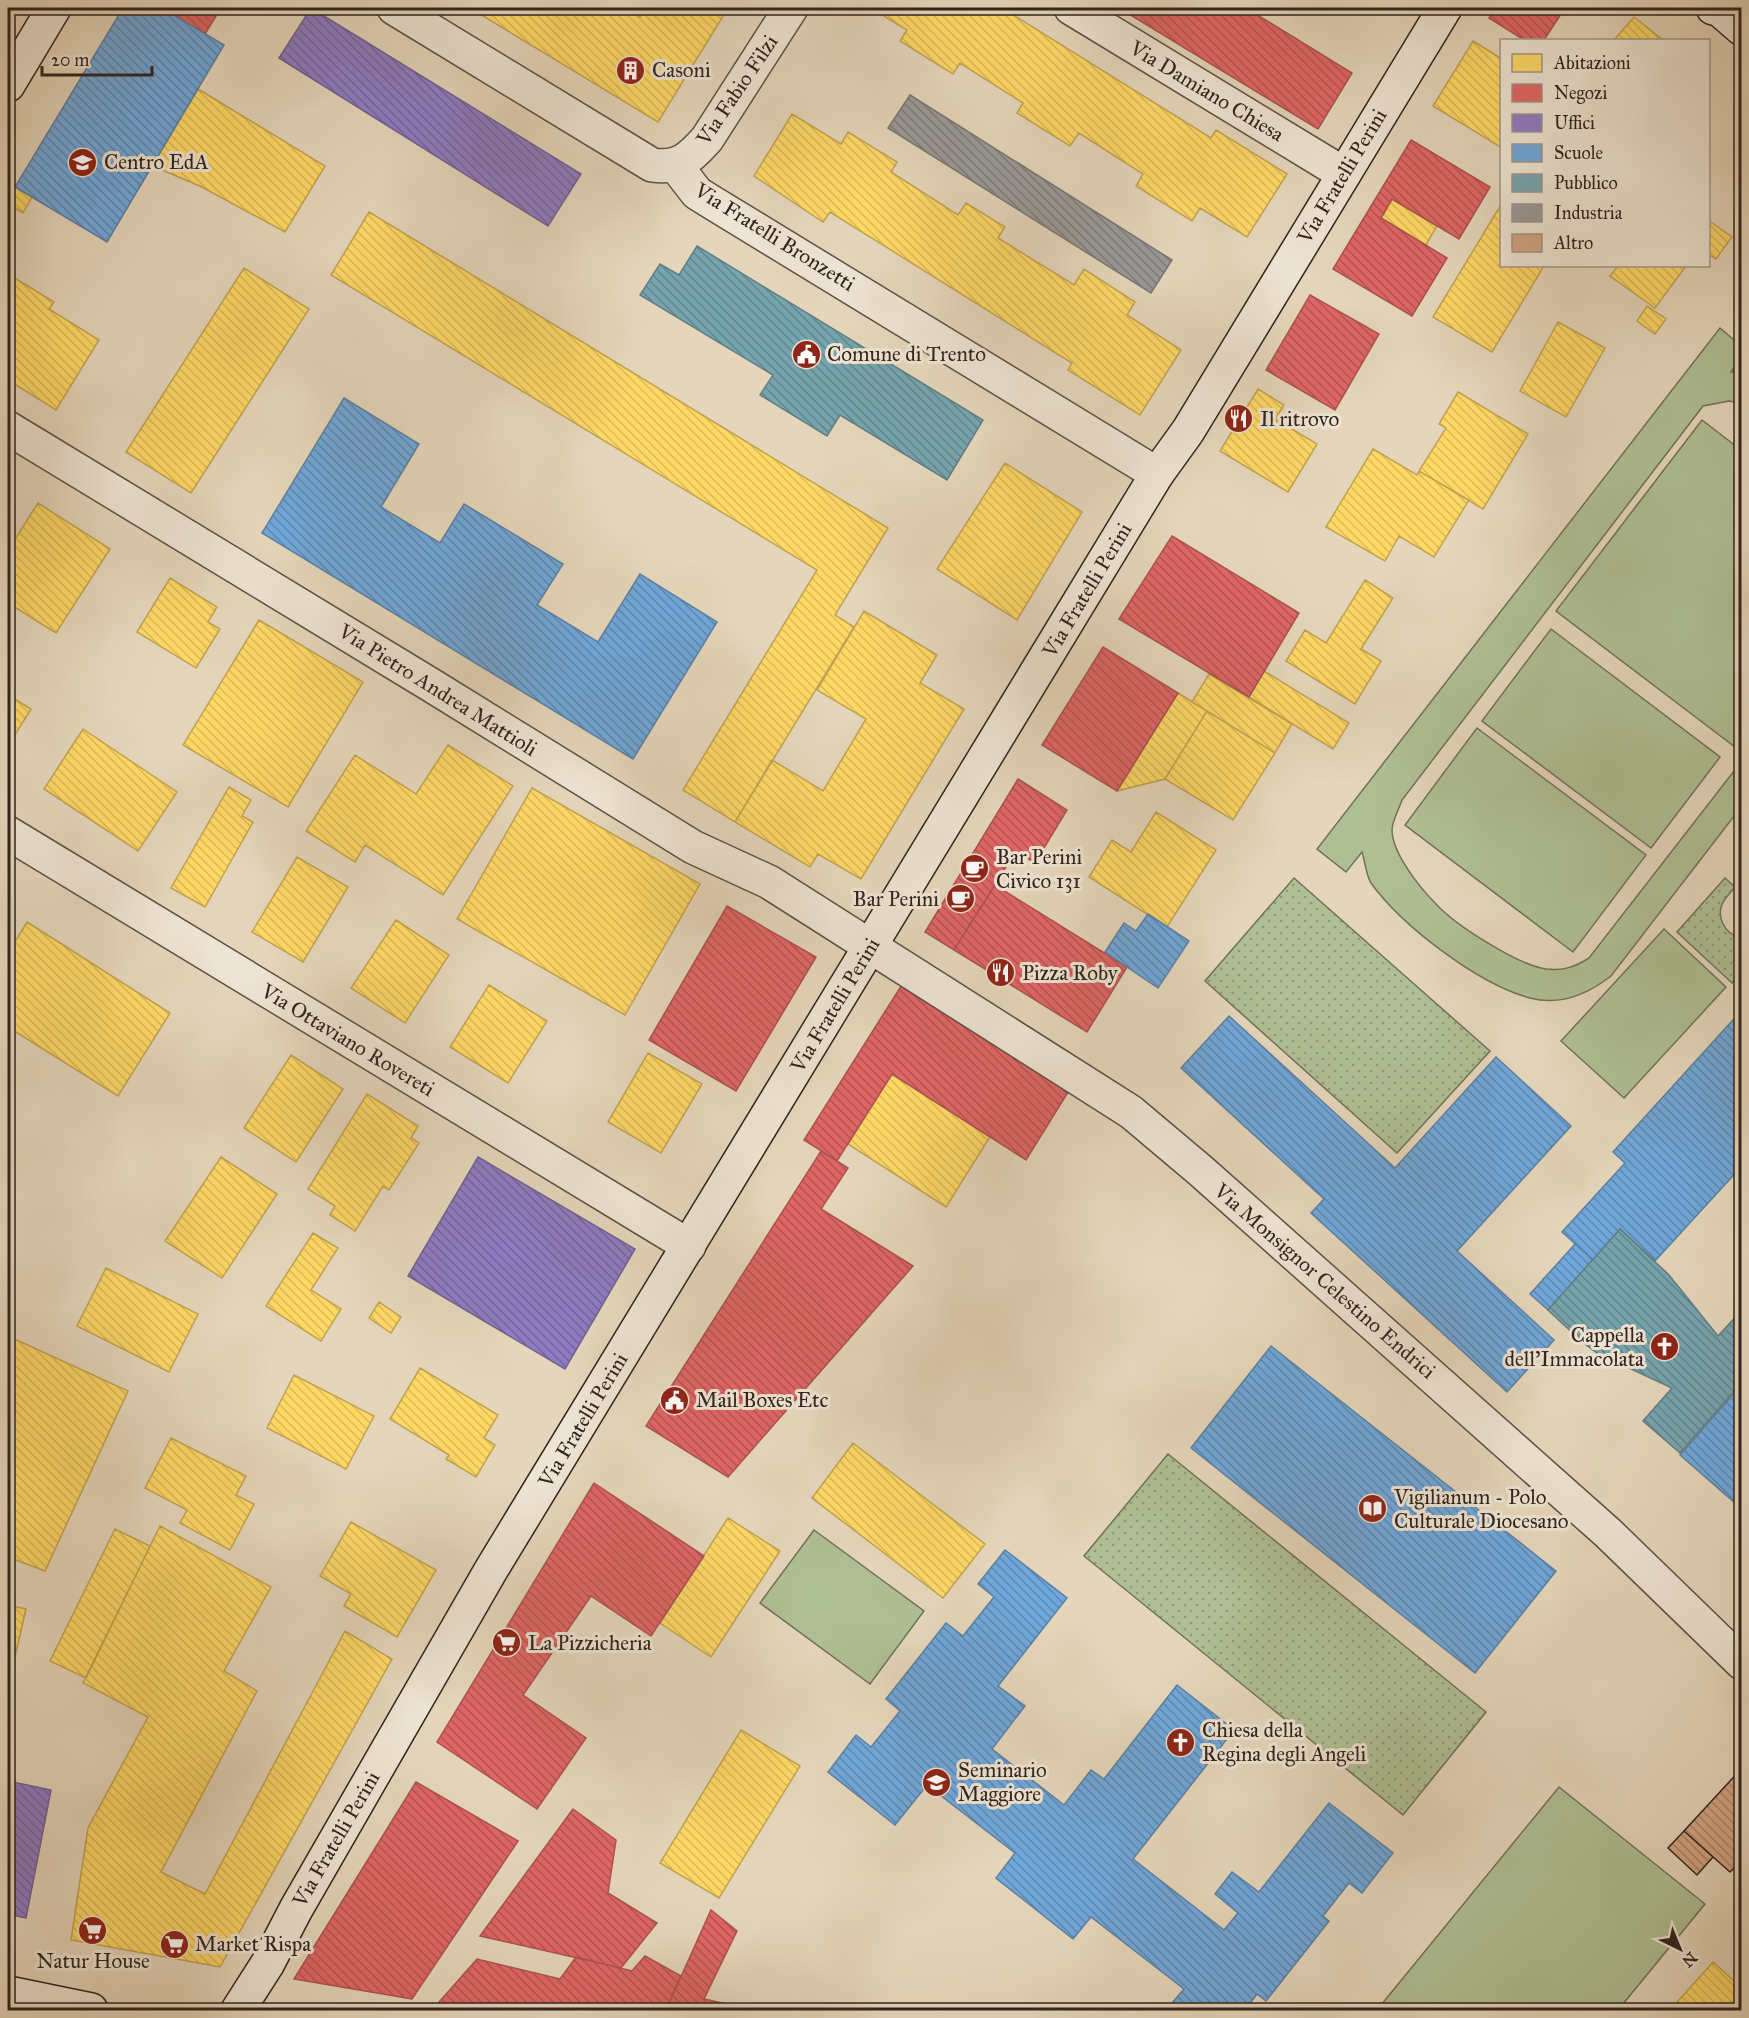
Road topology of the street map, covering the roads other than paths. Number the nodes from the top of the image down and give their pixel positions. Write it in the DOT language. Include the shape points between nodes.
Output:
graph roads {
  1 [pos="54,8"];
  2 [pos="394,8"];
  3 [pos="791,8"];
  4 [pos="1071,8"];
  5 [pos="1445,8"];
  6 [pos="8,85"];
  7 [pos="676,166"];
  8 [pos="1344,174"];
  9 [pos="8,428"];
  10 [pos="1157,474"];
  11 [pos="8,833"];
  12 [pos="871,947"];
  13 [pos="689,1246"];
  14 [pos="1742,1663"];
  15 [pos="8,1993"];
  16 [pos="91,2010"];
  17 [pos="238,2010"];
  1 -- 6 [label="street"];
  2 -- 7 [label="street, Via Fratelli Bronzetti" via="652,165"];
  3 -- 7 [label="street, Via Fabio Filzi" via="716,127 695,152"];
  4 -- 8 [label="street, Via Damiano Chiesa"];
  5 -- 8 [label="street, Via Fratelli Perini"];
  7 -- 10 [label="street, Via Fratelli Bronzetti" via="697,193"];
  8 -- 10 [label="street, Via Fratelli Perini" via="1188,431"];
  9 -- 12 [label="street, Via Pietro Andrea Mattioli" via="693,847 769,882"];
  10 -- 12 [label="street, Via Fratelli Perini"];
  11 -- 13 [label="street, Via Ottaviano Rovereti"];
  12 -- 13 [label="street, Via Fratelli Perini"];
  12 -- 14 [label="street, Via Monsignor Celestino Endrici" via="1103,1093 1161,1136 1608,1533"];
  13 -- 17 [label="street, Via Fratelli Perini" via="491,1570"];
  15 -- 16 [label="street"];
}
